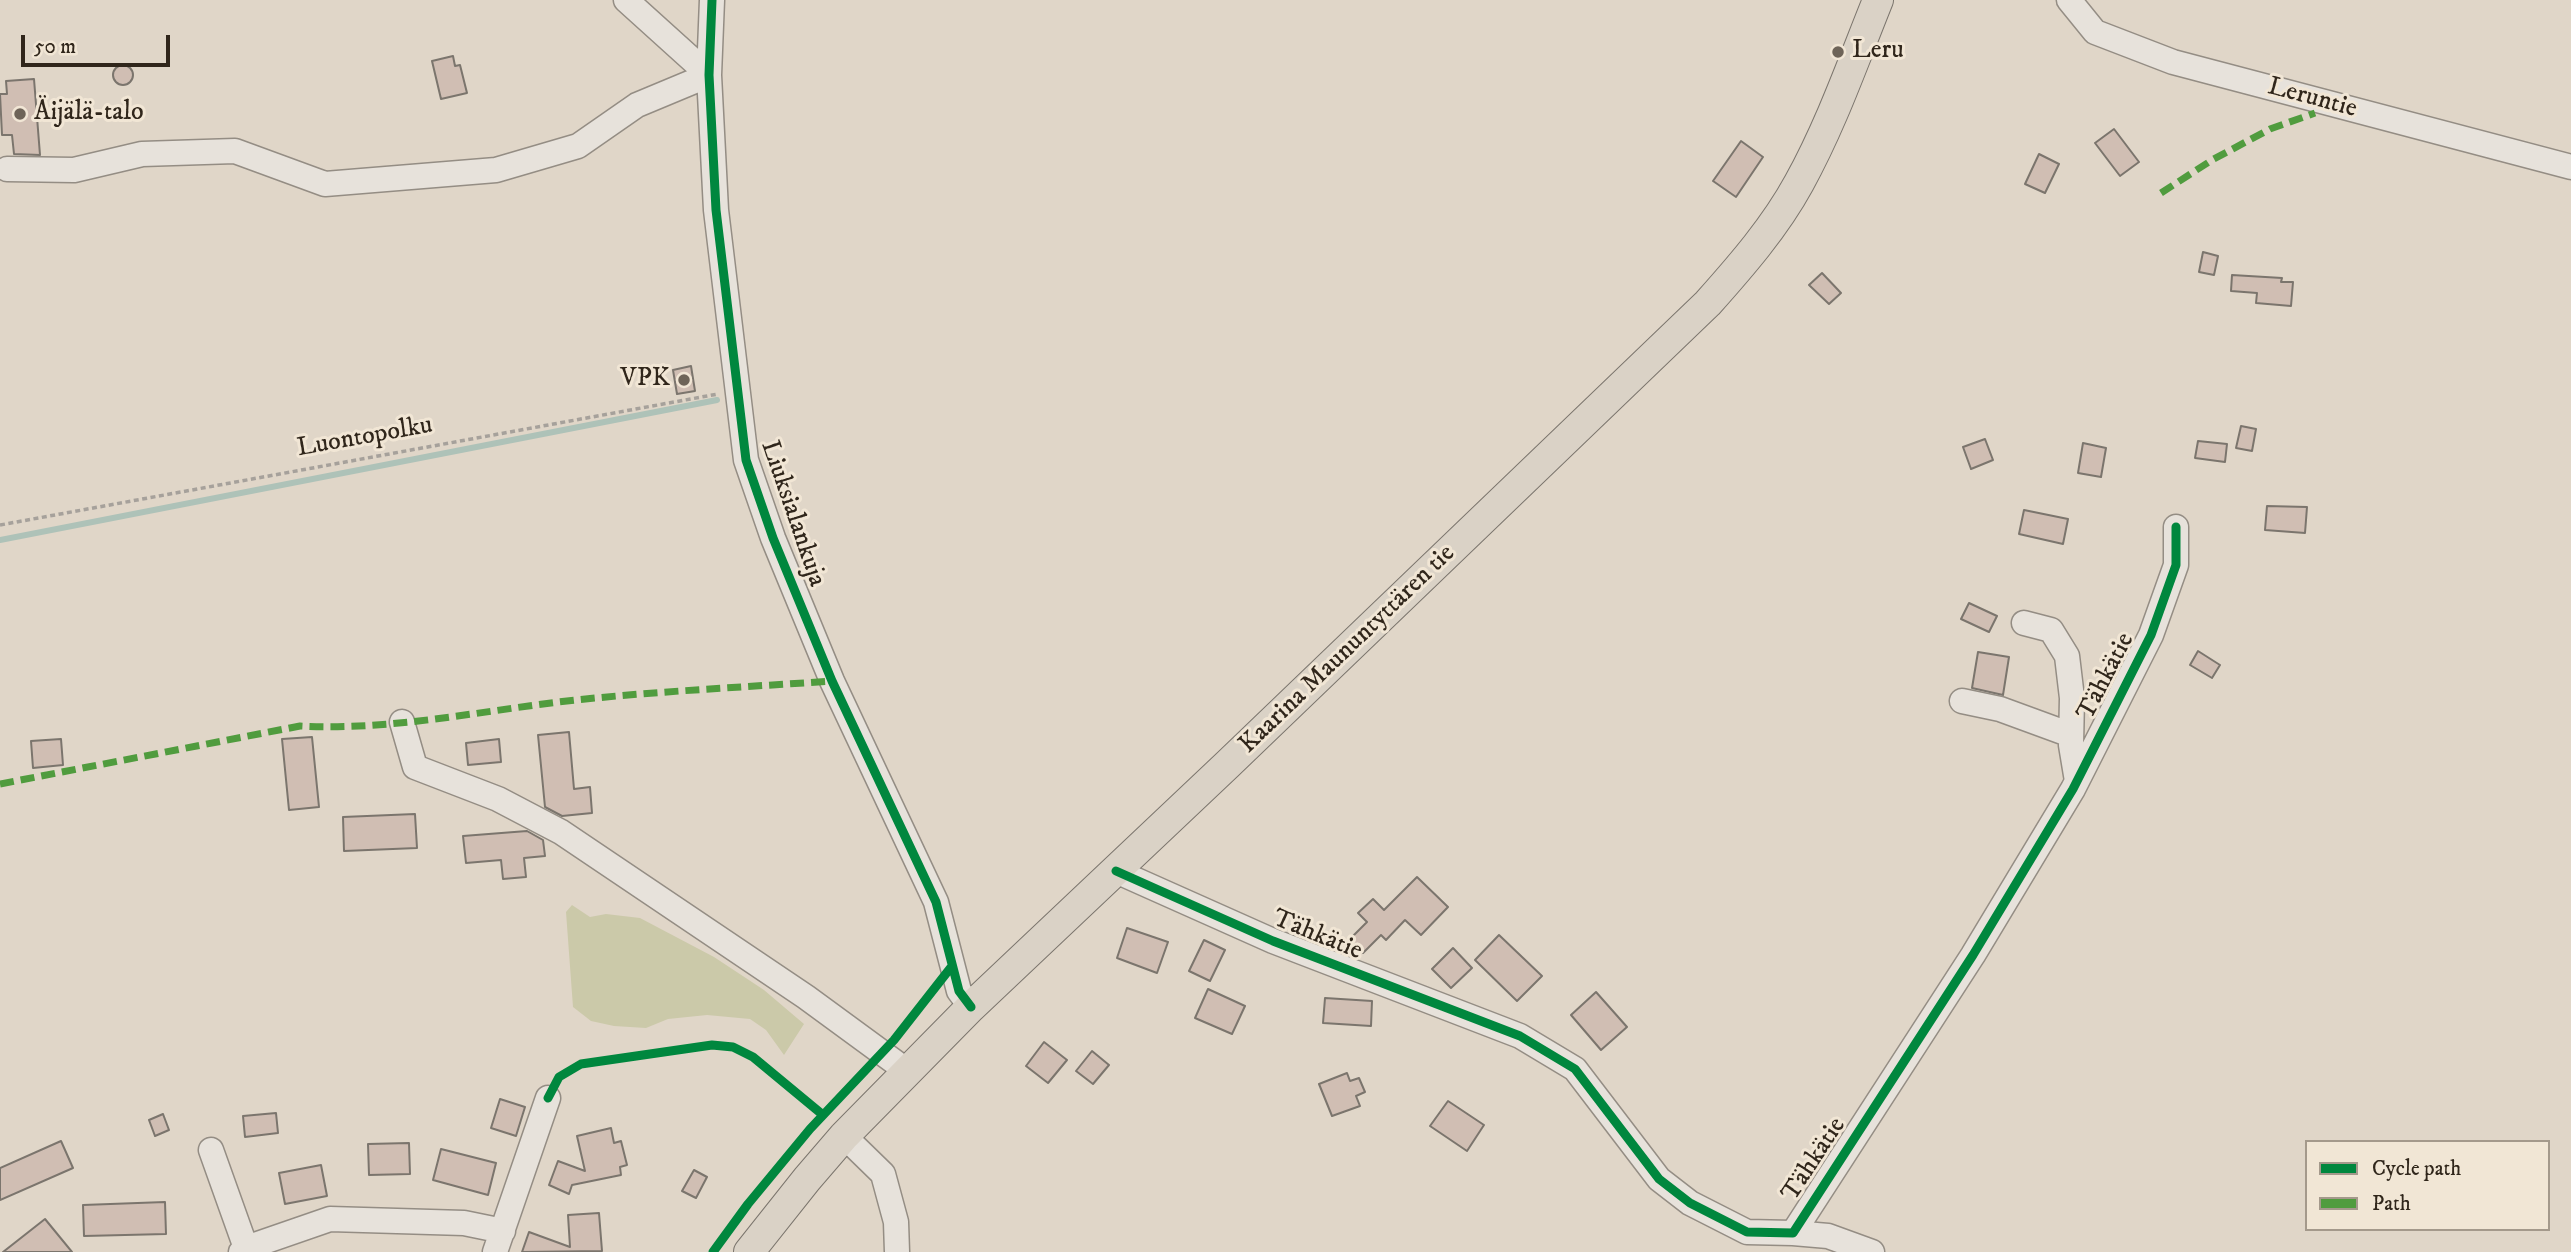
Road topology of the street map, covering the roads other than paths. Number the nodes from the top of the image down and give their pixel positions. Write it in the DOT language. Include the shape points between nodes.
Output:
graph roads {
  1 [pos="626,0"];
  2 [pos="712,0"];
  3 [pos="1878,0"];
  4 [pos="2069,0"];
  5 [pos="709,75"];
  6 [pos="2571,167"];
  7 [pos="7,169"];
  8 [pos="2176,527"];
  9 [pos="2024,623"];
  10 [pos="1962,701"];
  11 [pos="402,722"];
  12 [pos="2071,735"];
  13 [pos="2077,781"];
  14 [pos="1116,871"];
  15 [pos="971,1007"];
  16 [pos="907,1071"];
  17 [pos="548,1098"];
  18 [pos="844,1136"];
  19 [pos="211,1150"];
  20 [pos="1793,1233"];
  21 [pos="499,1242"];
  22 [pos="244,1250"];
  23 [pos="749,1252"];
  24 [pos="897,1252"];
  25 [pos="1872,1252"];
  1 -- 5 [label="street"];
  2 -- 5 [label="street, Liuksialankuja"];
  3 -- 14 [label="main road, Kaarina Maununtyttären tie" via="1809,164 1749,257 1672,340"];
  4 -- 6 [label="street, Leruntie" via="2095,32 2173,62"];
  5 -- 7 [label="street" via="637,104 579,146 496,170 325,184 235,150 142,154 74,170"];
  5 -- 15 [label="street, Liuksialankuja" via="716,210 746,460 832,681 936,902 959,991"];
  8 -- 13 [label="street, Tähkätie" via="2176,565 2151,635"];
  9 -- 12 [label="street" via="2051,630 2067,656"];
  10 -- 12 [label="street" via="2000,709"];
  11 -- 16 [label="street" via="415,767 498,799 561,832 806,996"];
  12 -- 13 [label="street"];
  13 -- 20 [label="street, Tähkätie" via="1973,955"];
  14 -- 15 [label="main road, Kaarina Maununtyttären tie"];
  14 -- 20 [label="street, Tähkätie" via="1273,942 1520,1036 1575,1069 1659,1179 1690,1203 1747,1232"];
  15 -- 16 [label="main road, Kaarina Maununtyttären tie"];
  16 -- 18 [label="main road, Kaarina Maununtyttären tie"];
  17 -- 21 [label="street"];
  18 -- 23 [label="main road, Kaarina Maununtyttären tie"];
  18 -- 24 [label="street" via="883,1174 896,1222"];
  19 -- 22 [label="street"];
  20 -- 25 [label="street" via="1828,1236"];
  21 -- 22 [label="street" via="464,1223 330,1219"];
}
